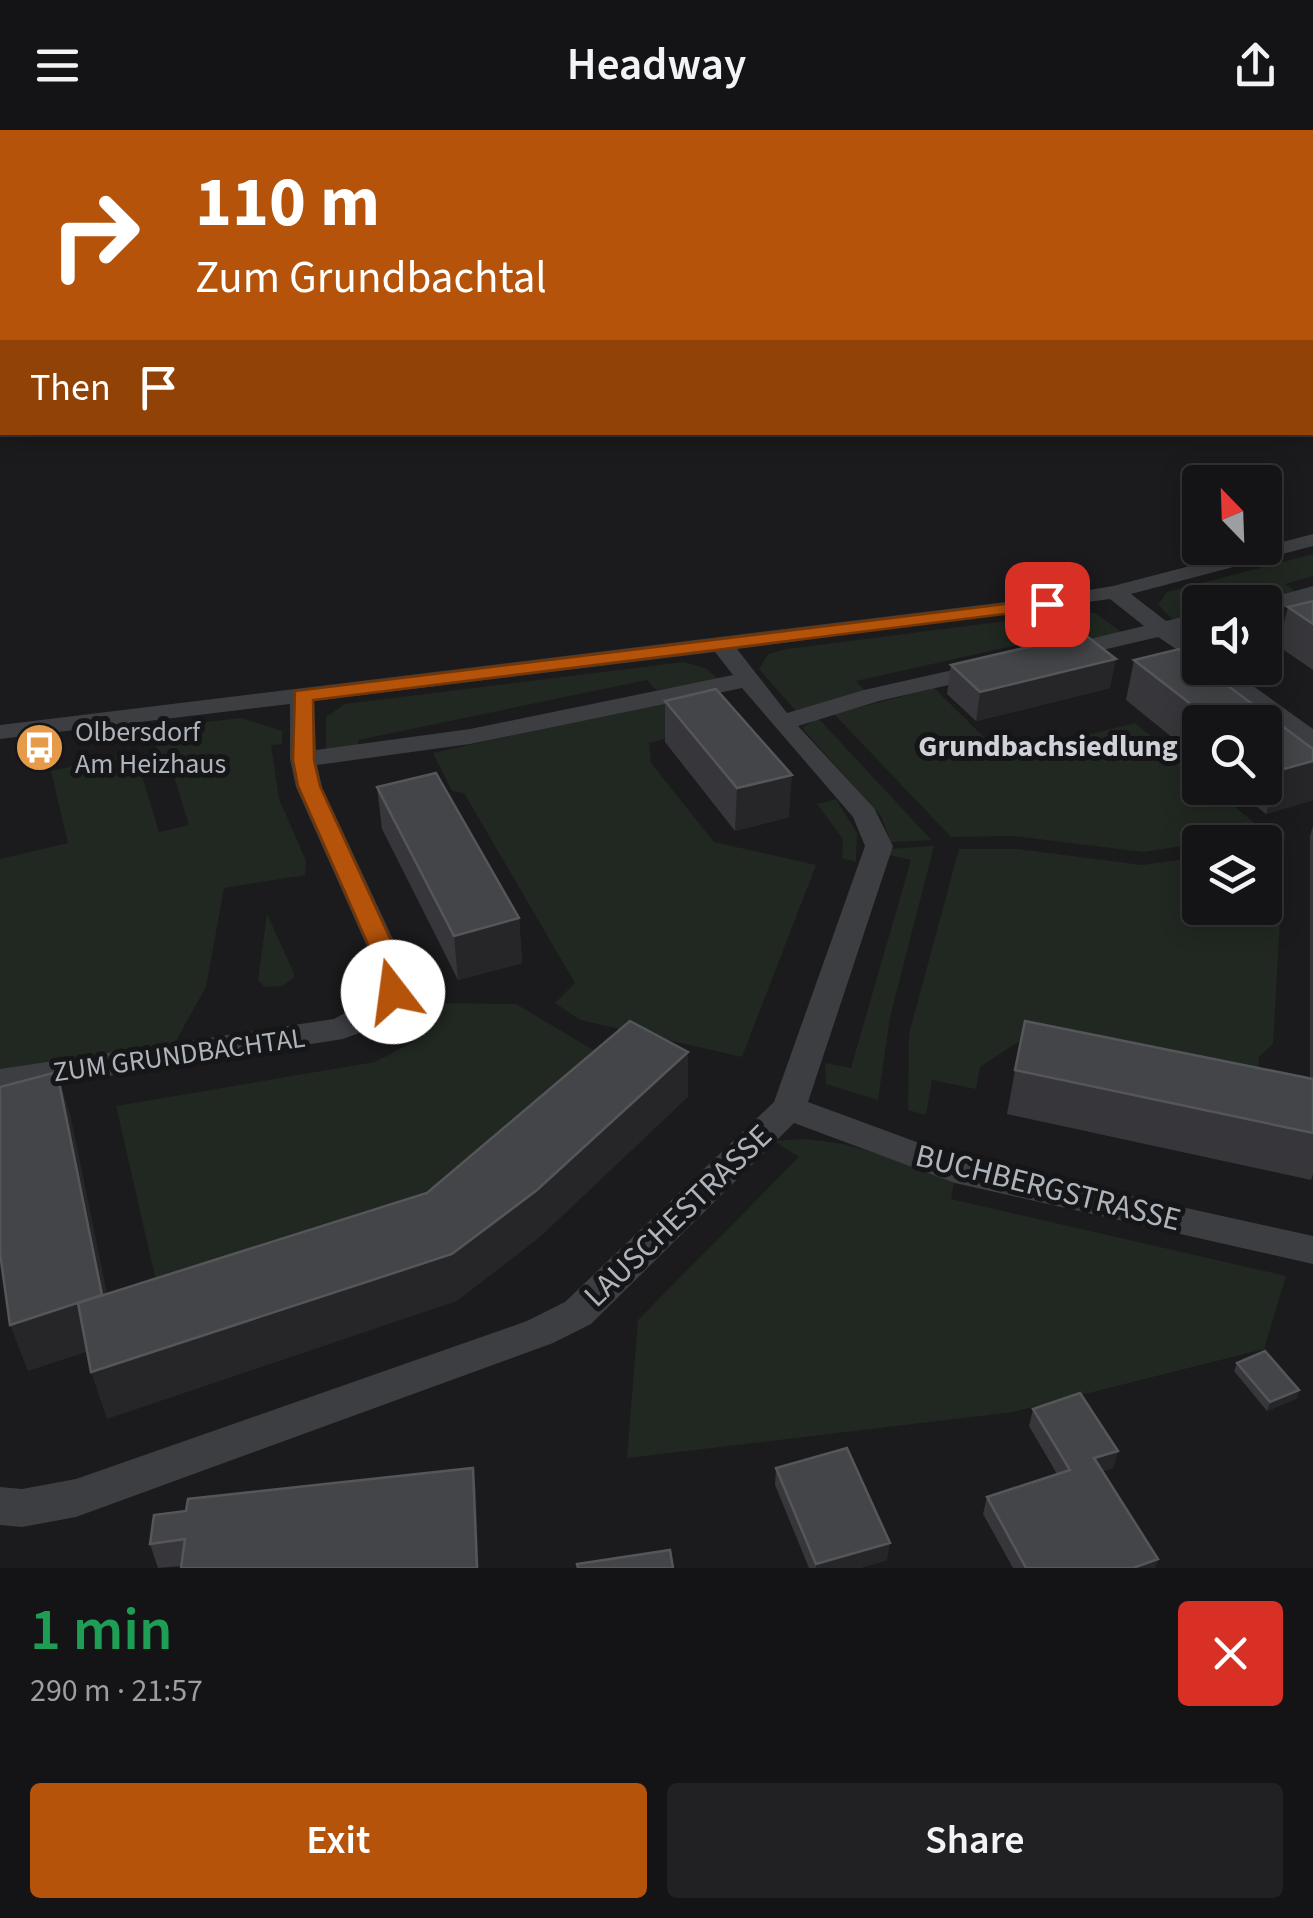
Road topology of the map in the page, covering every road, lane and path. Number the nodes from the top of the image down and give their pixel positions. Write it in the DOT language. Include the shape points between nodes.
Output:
graph roads {
  1 [pos="1313,540"];
  2 [pos="1114,592"];
  3 [pos="1313,594"];
  4 [pos="1282,601"];
  5 [pos="1182,625"];
  6 [pos="1162,630"];
  7 [pos="720,643"];
  8 [pos="1182,645"];
  9 [pos="1042,657"];
  10 [pos="1006,665"];
  11 [pos="746,680"];
  12 [pos="1236,685"];
  13 [pos="302,696"];
  14 [pos="782,723"];
  15 [pos="0,732"];
  16 [pos="1313,741"];
  17 [pos="304,760"];
  18 [pos="0,1081"];
  19 [pos="789,1108"];
  20 [pos="1313,1250"];
  21 [pos="0,1506"];
  1 -- 2 [label="street"];
  2 -- 6 [label="street"];
  2 -- 7 [label="street"];
  3 -- 4 [label="street"];
  5 -- 6 [label="street"];
  6 -- 8 [label="street"];
  6 -- 9 [label="street"];
  7 -- 11 [label="street, LAUSCHESTRASSE"];
  7 -- 13 [label="street"];
  10 -- 14 [label="street"];
  11 -- 14 [label="street, LAUSCHESTRASSE"];
  11 -- 17 [label="street" via="418,748"];
  12 -- 16 [label="street"];
  13 -- 15 [label="street"];
  13 -- 17 [label="street, ZUM GRUNDBACHTAL"];
  14 -- 19 [label="street, LAUSCHESTRASSE" via="865,814 878,846"];
  17 -- 18 [label="street, ZUM GRUNDBACHTAL" via="309,786 392,969 388,1001 345,1028 317,1034"];
  19 -- 20 [label="street, BUCHBERGSTRASSE" via="955,1170"];
  19 -- 21 [label="street, LAUSCHESTRASSE" via="578,1313 76,1498"];
}
